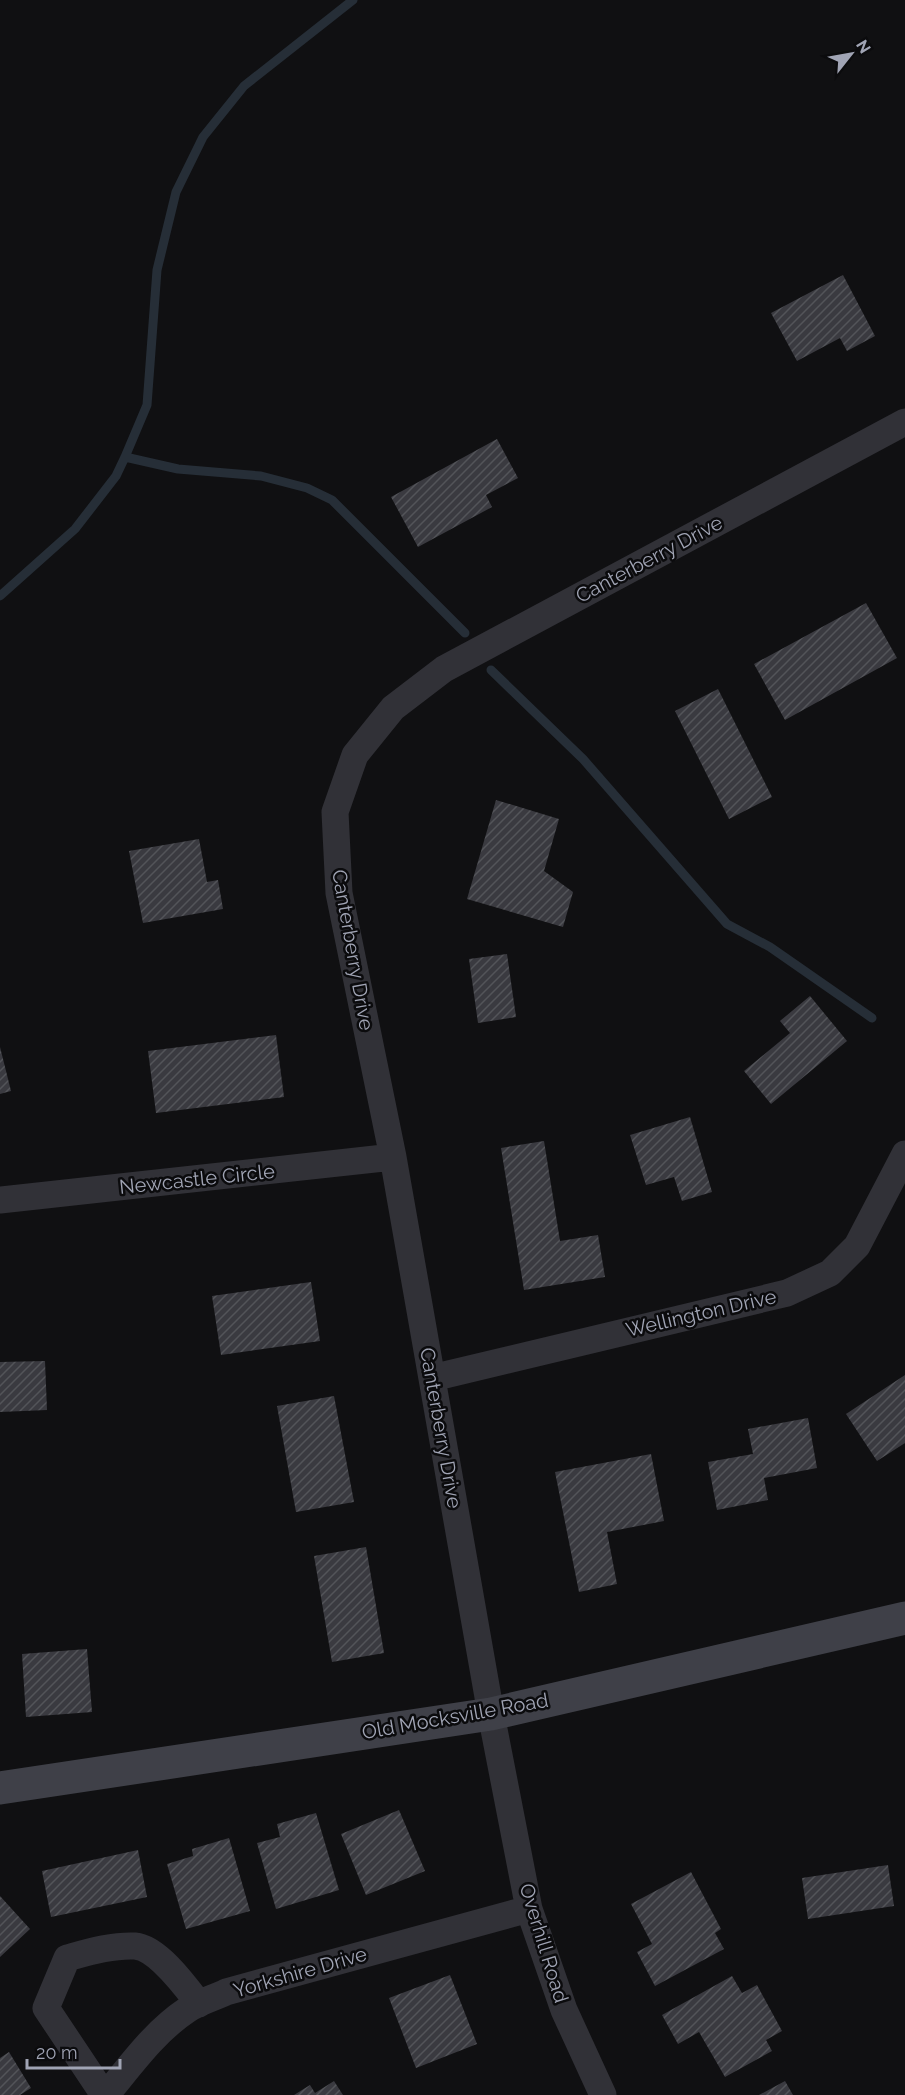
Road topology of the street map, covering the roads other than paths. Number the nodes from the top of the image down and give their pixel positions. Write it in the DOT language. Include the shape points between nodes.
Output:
graph roads {
  1 [pos="905,422"];
  2 [pos="905,1154"];
  3 [pos="393,1157"];
  4 [pos="0,1200"];
  5 [pos="432,1378"];
  6 [pos="905,1618"];
  7 [pos="491,1714"];
  8 [pos="0,1788"];
  9 [pos="529,1909"];
  10 [pos="200,2004"];
  11 [pos="105,2095"];
  12 [pos="603,2095"];
  1 -- 3 [label="street, Canterberry Drive" via="444,669 393,708 355,755 335,812 339,893"];
  2 -- 5 [label="street, Wellington Drive" via="857,1246 830,1273 787,1293"];
  3 -- 4 [label="street, Newcastle Circle"];
  3 -- 5 [label="street, Canterberry Drive"];
  5 -- 7 [label="street, Canterberry Drive"];
  6 -- 7 [label="street, Old Mocksville Road"];
  7 -- 8 [label="street, Old Mocksville Road"];
  7 -- 9 [label="street, Overhill Road"];
  9 -- 10 [label="street, Yorkshire Drive" via="226,1992"];
  9 -- 12 [label="street, Overhill Road" via="564,2010"];
  10 -- 11 [label="street, Yorkshire Drive" via="158,2033"];
  10 -- 11 [label="street" via="162,1960 138,1946 67,1958 46,2008"];
}
